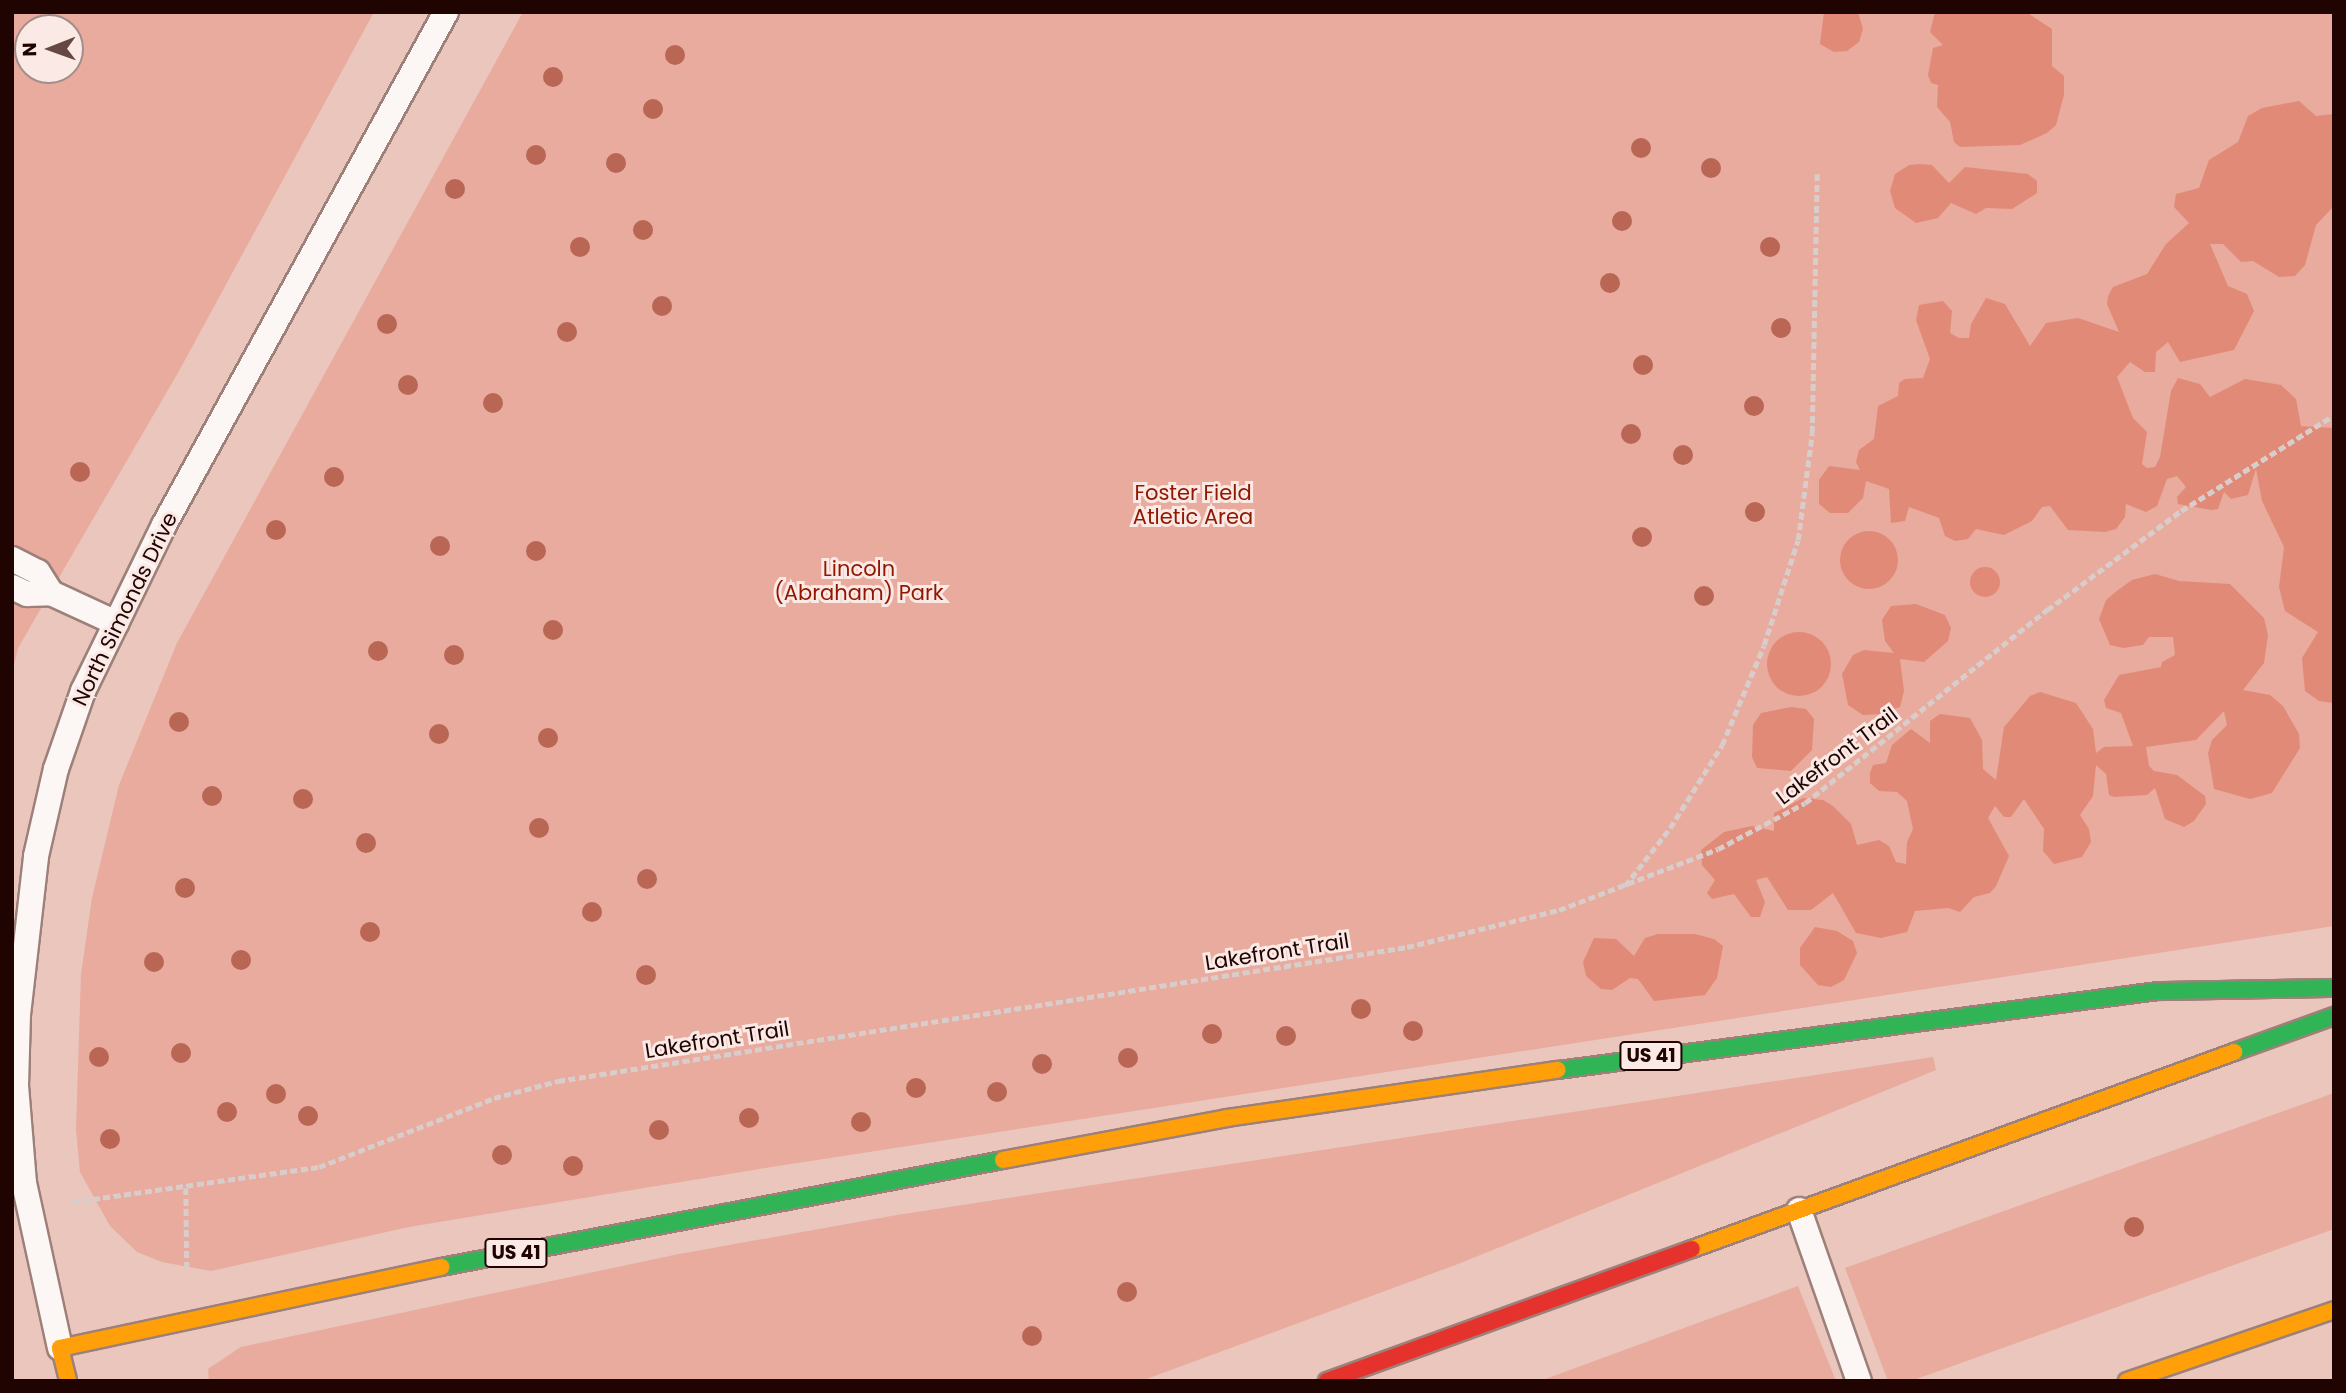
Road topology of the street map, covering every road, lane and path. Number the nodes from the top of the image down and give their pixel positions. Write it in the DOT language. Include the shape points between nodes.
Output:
graph roads {
  1 [pos="446,12"];
  2 [pos="1816,174"];
  3 [pos="2334,415"];
  4 [pos="12,559"];
  5 [pos="12,587"];
  6 [pos="51,593"];
  7 [pos="116,623"];
  8 [pos="1625,887"];
  9 [pos="2334,988"];
  10 [pos="2334,1016"];
  11 [pos="186,1188"];
  12 [pos="94,1200"];
  13 [pos="1799,1210"];
  14 [pos="187,1268"];
  15 [pos="2334,1310"];
  16 [pos="60,1348"];
  17 [pos="68,1381"];
  18 [pos="1327,1381"];
  19 [pos="1859,1381"];
  20 [pos="2127,1381"];
  1 -- 7 [label="lane, North Simonds Drive"];
  2 -- 8 [label="path" via="1812,433 1795,550 1765,645 1723,745 1671,828"];
  3 -- 8 [label="path, Lakefront Trail" via="2171,518 2047,610 1805,803 1752,834"];
  4 -- 6 [label="lane" via="38,572"];
  5 -- 6 [label="lane" via="27,594"];
  6 -- 7 [label="lane"];
  7 -- 16 [label="lane, North Simonds Drive" via="83,691 56,769 36,856 18,1015 20,1156"];
  8 -- 11 [label="path, Lakefront Trail" via="1503,926 1407,947 558,1081 494,1098 319,1167"];
  9 -- 16 [label="main road, US 41" via="2158,991 1661,1055 1227,1118 409,1273"];
  10 -- 13 [label="main road"];
  11 -- 12 [label="path, Lakefront Trail"];
  11 -- 14 [label="path"];
  13 -- 18 [label="main road"];
  13 -- 19 [label="lane"];
  15 -- 20 [label="main road"];
  16 -- 17 [label="main road"];
}
